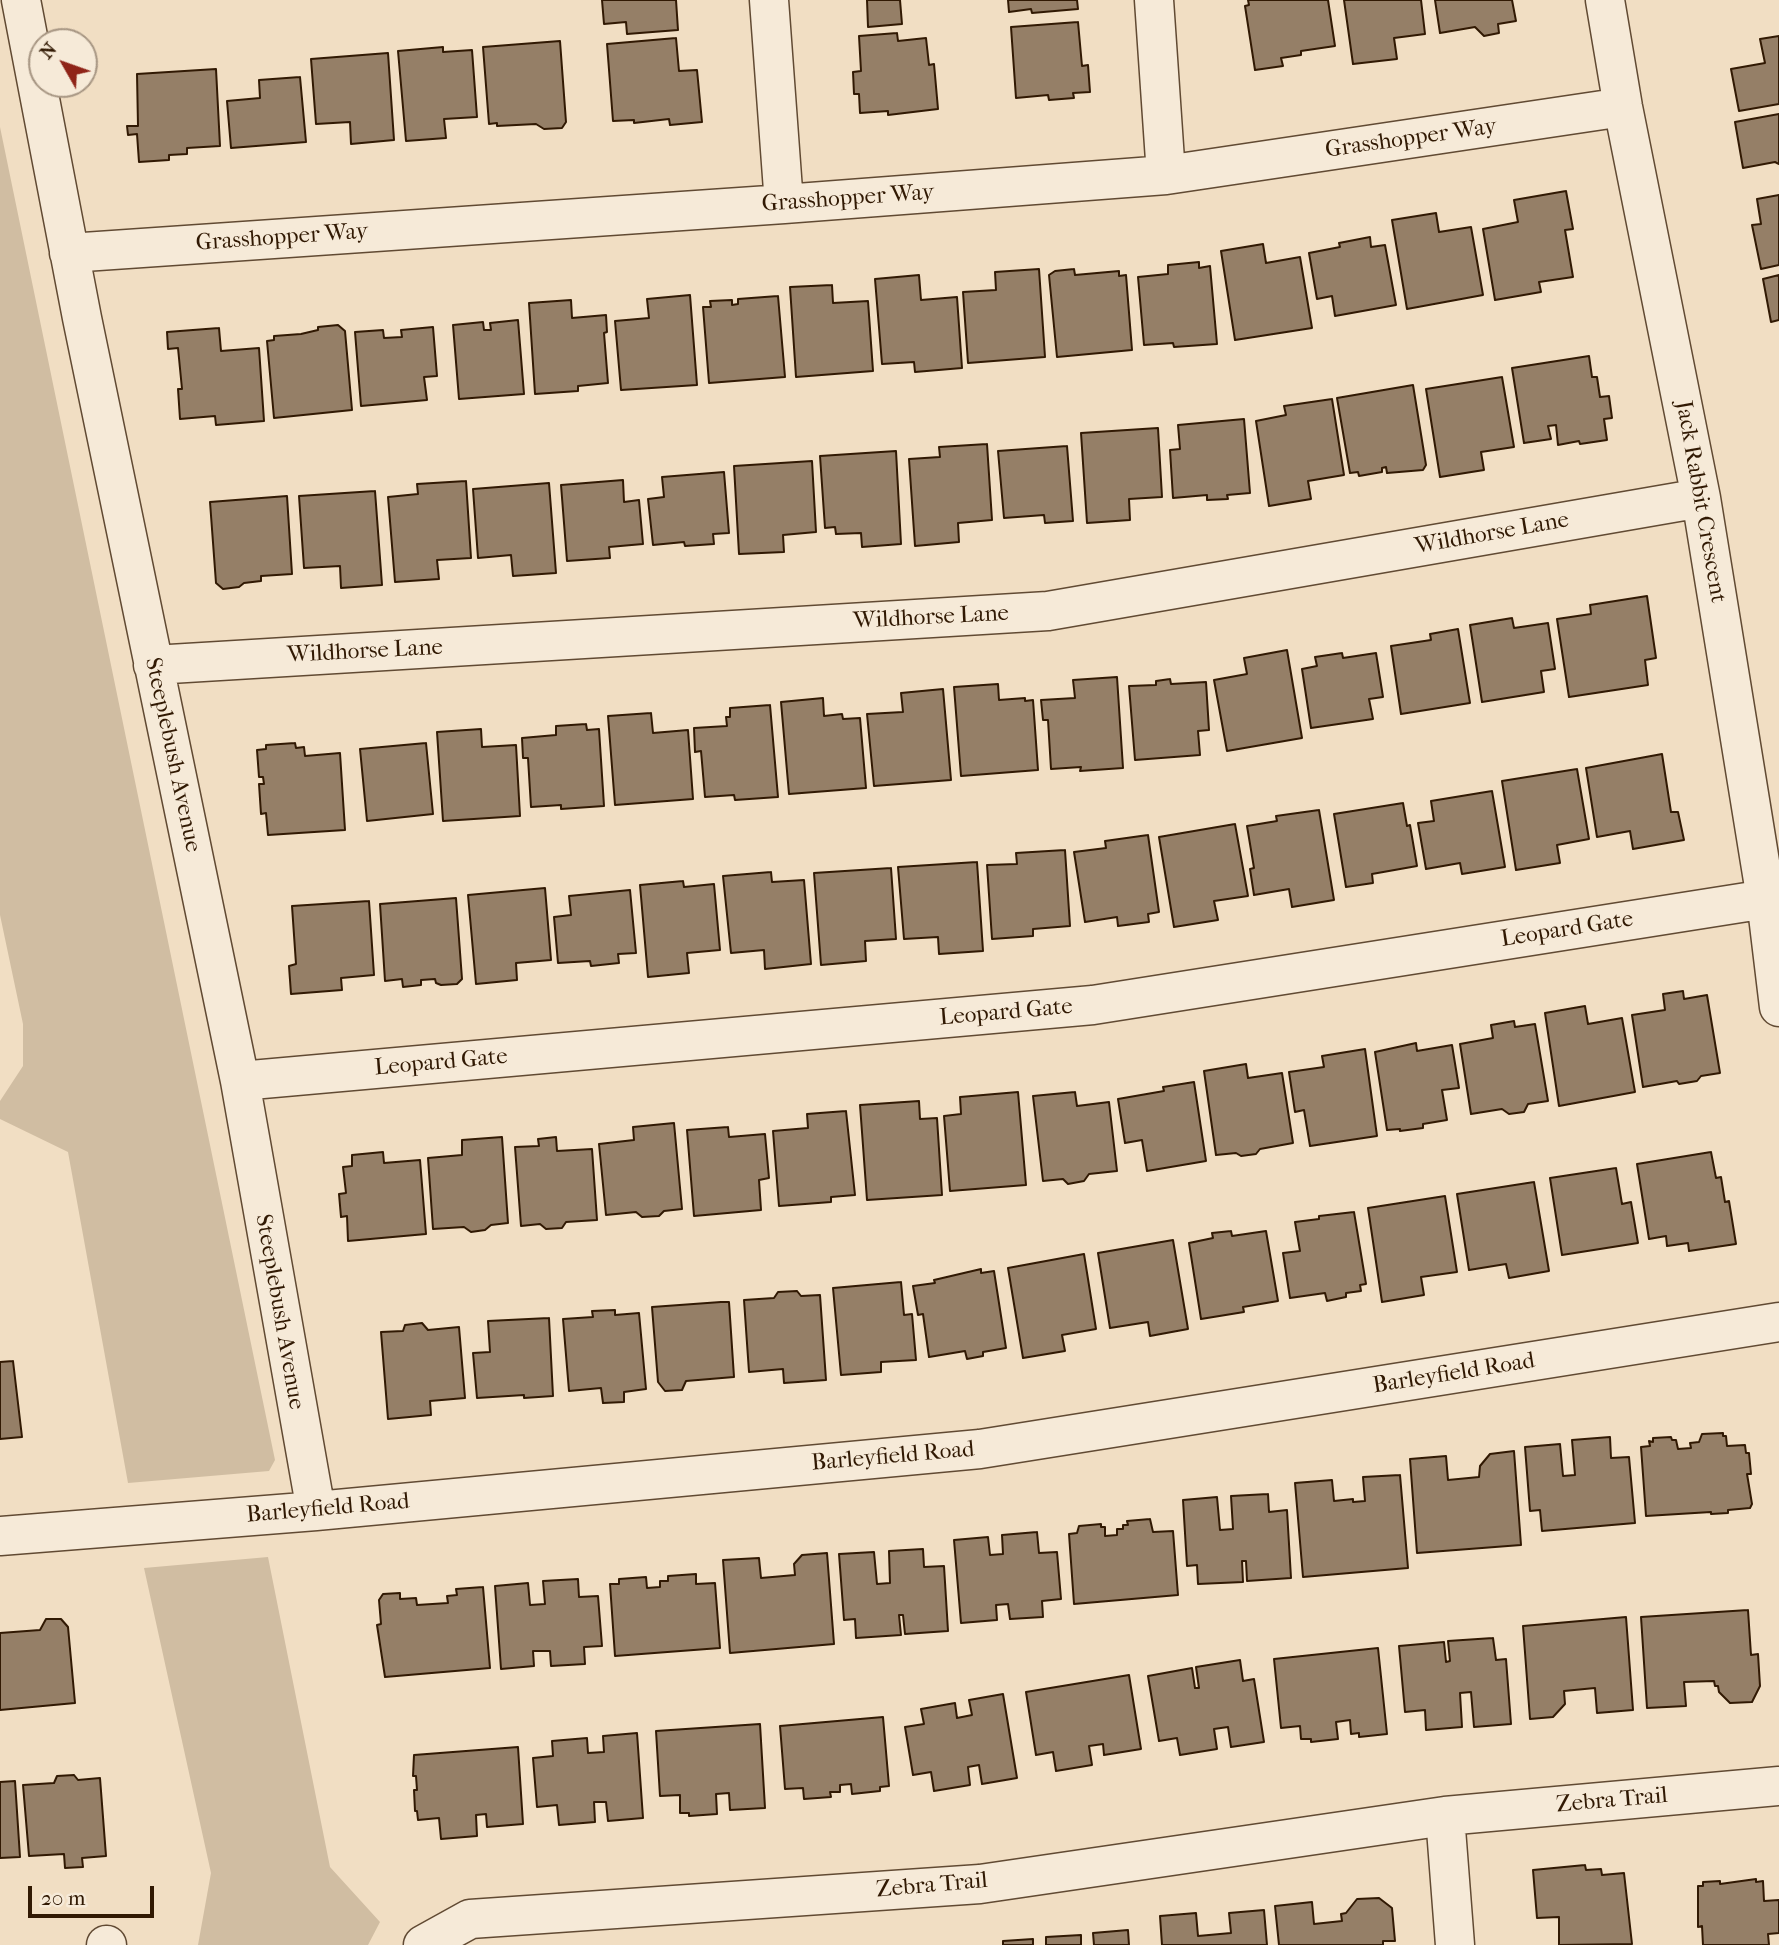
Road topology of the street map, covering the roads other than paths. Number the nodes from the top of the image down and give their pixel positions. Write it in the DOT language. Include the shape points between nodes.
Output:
graph roads {
  1 [pos="21,0"];
  2 [pos="769,0"];
  3 [pos="1154,0"];
  4 [pos="1605,0"];
  5 [pos="1623,107"];
  6 [pos="1166,175"];
  7 [pos="784,204"];
  8 [pos="69,253"];
  9 [pos="1701,498"];
  10 [pos="153,665"];
  11 [pos="1766,899"];
  12 [pos="1779,1007"];
  13 [pos="240,1081"];
  14 [pos="1779,1322"];
  15 [pos="316,1511"];
  16 [pos="0,1536"];
  17 [pos="1779,1786"];
  18 [pos="1445,1816"];
  19 [pos="423,1945"];
  20 [pos="1455,1945"];
  1 -- 8 [label="street, Steeplebush Avenue"];
  2 -- 7 [label="street"];
  3 -- 6 [label="street"];
  4 -- 5 [label="street, Jack Rabbit Crescent"];
  5 -- 6 [label="street, Grasshopper Way"];
  5 -- 9 [label="street, Jack Rabbit Crescent"];
  6 -- 7 [label="street, Grasshopper Way"];
  7 -- 8 [label="street, Grasshopper Way"];
  8 -- 10 [label="street, Steeplebush Avenue"];
  9 -- 10 [label="street, Wildhorse Lane" via="1048,611"];
  9 -- 11 [label="street, Jack Rabbit Crescent"];
  10 -- 13 [label="street, Steeplebush Avenue"];
  11 -- 12 [label="street, Jack Rabbit Crescent"];
  11 -- 13 [label="street, Leopard Gate" via="1093,1005"];
  13 -- 15 [label="street, Steeplebush Avenue"];
  14 -- 15 [label="street, Barleyfield Road" via="979,1449"];
  15 -- 16 [label="street, Barleyfield Road"];
  17 -- 18 [label="street, Zebra Trail"];
  18 -- 19 [label="street, Zebra Trail" via="980,1884 470,1919"];
  18 -- 20 [label="street"];
}
